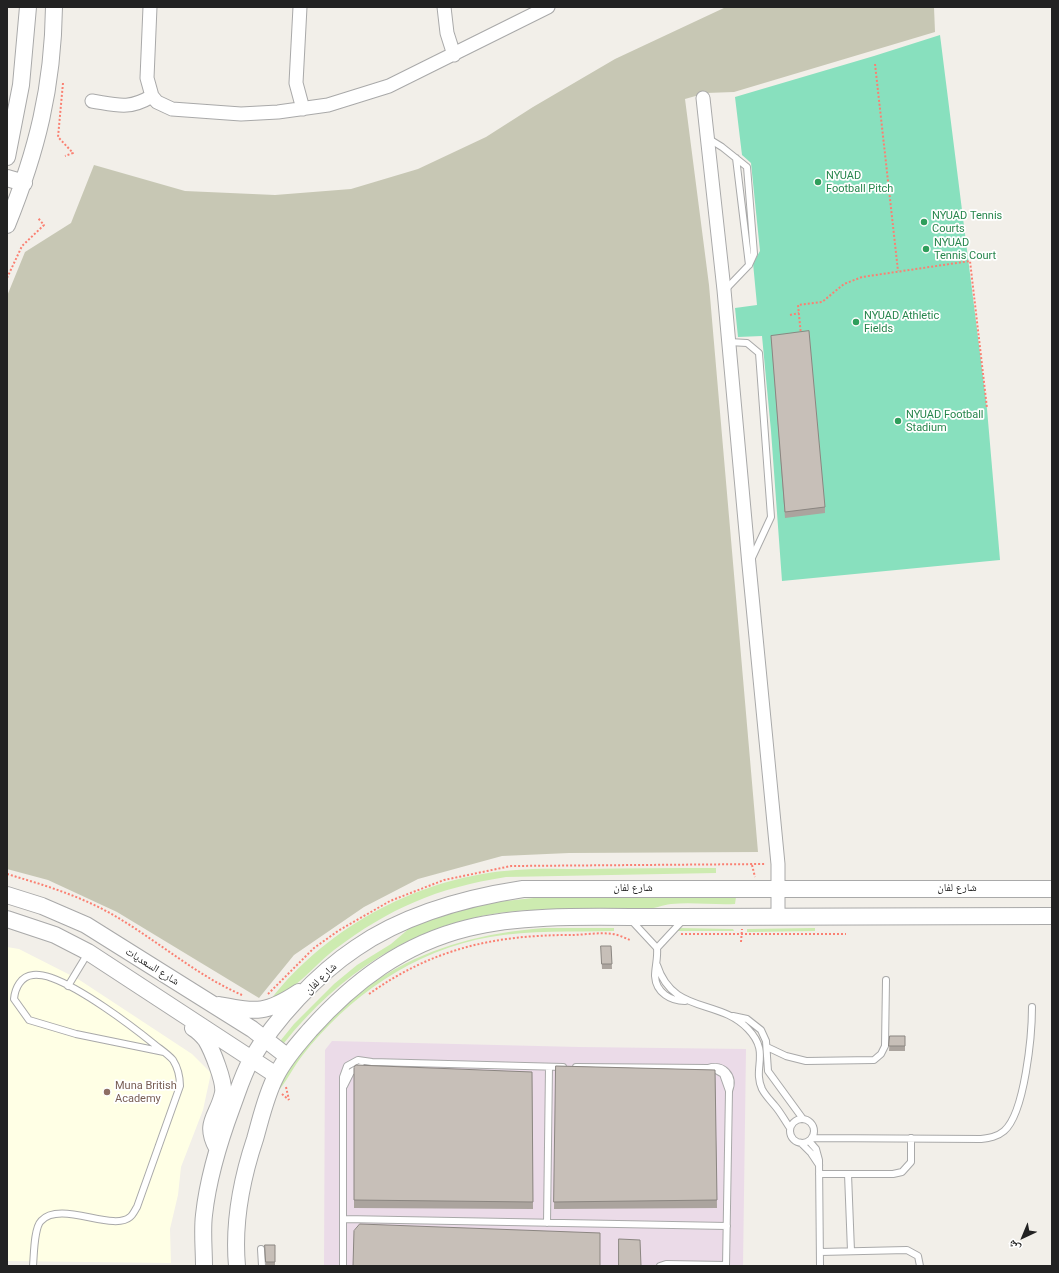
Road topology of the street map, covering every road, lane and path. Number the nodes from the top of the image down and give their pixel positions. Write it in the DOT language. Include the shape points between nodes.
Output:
graph roads {
  1 [pos="28,7"];
  2 [pos="54,7"];
  3 [pos="150,7"];
  4 [pos="300,7"];
  5 [pos="444,7"];
  6 [pos="548,7"];
  7 [pos="454,55"];
  8 [pos="875,64"];
  9 [pos="63,76"];
  10 [pos="152,96"];
  11 [pos="703,98"];
  12 [pos="92,101"];
  13 [pos="303,109"];
  14 [pos="708,139"];
  15 [pos="65,156"];
  16 [pos="7,157"];
  17 [pos="736,158"];
  18 [pos="7,178"];
  19 [pos="24,183"];
  20 [pos="38,218"];
  21 [pos="7,225"];
  22 [pos="749,264"];
  23 [pos="898,271"];
  24 [pos="7,278"];
  25 [pos="724,290"];
  26 [pos="799,312"];
  27 [pos="790,315"];
  28 [pos="801,335"];
  29 [pos="729,342"];
  30 [pos="987,408"];
  31 [pos="748,565"];
  32 [pos="752,865"];
  33 [pos="7,874"];
  34 [pos="756,880"];
  35 [pos="778,888"];
  36 [pos="1052,889"];
  37 [pos="7,896"];
  38 [pos="778,916"];
  39 [pos="1052,916"];
  40 [pos="628,918"];
  41 [pos="686,918"];
  42 [pos="7,919"];
  43 [pos="742,928"];
  44 [pos="677,934"];
  45 [pos="741,934"];
  46 [pos="846,934"];
  47 [pos="630,940"];
  48 [pos="741,942"];
  49 [pos="657,948"];
  50 [pos="88,952"];
  51 [pos="319,979"];
  52 [pos="886,980"];
  53 [pos="68,986"];
  54 [pos="152,994"];
  55 [pos="246,996"];
  56 [pos="363,998"];
  57 [pos="212,1004"];
  58 [pos="1032,1007"];
  59 [pos="730,1016"];
  60 [pos="265,1039"];
  61 [pos="767,1047"];
  62 [pos="164,1052"];
  63 [pos="288,1057"];
  64 [pos="252,1059"];
  65 [pos="764,1066"];
  66 [pos="549,1067"];
  67 [pos="281,1080"];
  68 [pos="279,1092"];
  69 [pos="803,1119"];
  70 [pos="790,1128"];
  71 [pos="911,1138"];
  72 [pos="811,1139"];
  73 [pos="801,1143"];
  74 [pos="217,1148"];
  75 [pos="819,1165"];
  76 [pos="819,1174"];
  77 [pos="848,1174"];
  78 [pos="344,1219"];
  79 [pos="547,1223"];
  80 [pos="727,1226"];
  81 [pos="261,1249"];
  82 [pos="851,1251"];
  83 [pos="820,1252"];
  84 [pos="726,1265"];
  85 [pos="33,1266"];
  86 [pos="200,1266"];
  87 [pos="237,1266"];
  88 [pos="262,1266"];
  89 [pos="343,1266"];
  90 [pos="660,1266"];
  91 [pos="820,1266"];
  92 [pos="920,1266"];
  1 -- 16 [label="street" via="21,85"];
  2 -- 19 [label="street" via="51,67 45,106"];
  3 -- 10 [label="street" via="147,78"];
  4 -- 13 [label="street" via="296,83"];
  5 -- 7 [label="street" via="447,33"];
  6 -- 7 [label="street"];
  7 -- 13 [label="street" via="389,86 352,99"];
  8 -- 23 [label="path"];
  9 -- 15 [label="path" via="58,137 73,153"];
  10 -- 12 [label="street" via="141,103 129,106"];
  10 -- 13 [label="street" via="164,106 180,110 241,114"];
  11 -- 14 [label="street"];
  14 -- 17 [label="lane" via="722,146"];
  14 -- 25 [label="street"];
  17 -- 22 [label="lane"];
  17 -- 22 [label="lane" via="747,167 754,249"];
  18 -- 19 [label="street"];
  19 -- 21 [label="street"];
  20 -- 24 [label="path" via="44,225 22,246"];
  22 -- 25 [label="lane"];
  23 -- 26 [label="path" via="857,278 822,302 798,305"];
  23 -- 30 [label="path" via="970,261"];
  25 -- 29 [label="street"];
  26 -- 27 [label="path"];
  26 -- 28 [label="path"];
  29 -- 31 [label="street"];
  29 -- 31 [label="lane" via="747,343 759,353 771,517"];
  31 -- 35 [label="street" via="778,860"];
  32 -- 34 [label="path"];
  33 -- 55 [label="path" via="58,890 98,907 220,985"];
  35 -- 36 [label="street, شارع لفان"];
  35 -- 38 [label="street"];
  35 -- 51 [label="street, شارع لفان" via="523,889 484,895 404,922 357,947"];
  37 -- 57 [label="street, شارع السعديات" via="42,906 86,925"];
  38 -- 39 [label="street"];
  38 -- 41 [label="street"];
  40 -- 41 [label="street"];
  40 -- 49 [label="lane"];
  40 -- 63 [label="street" via="530,919 468,928 441,936 398,956 359,981 324,1015"];
  41 -- 49 [label="lane"];
  42 -- 50 [label="street, شارع السعديات" via="55,935"];
  43 -- 45 [label="path"];
  44 -- 45 [label="path"];
  45 -- 46 [label="path"];
  45 -- 48 [label="path"];
  47 -- 56 [label="path" via="613,934 556,935 516,936 478,943 448,952 401,973"];
  49 -- 59 [label="lane" via="657,965 668,987 688,1001"];
  50 -- 53 [label="lane"];
  50 -- 54 [label="street, شارع السعديات"];
  51 -- 57 [label="street" via="271,1008 257,1011"];
  51 -- 60 [label="street, شارع لفان"];
  52 -- 61 [label="lane" via="885,1046 874,1060 806,1061 786,1056"];
  53 -- 62 [label="lane"];
  53 -- 62 [label="lane" via="50,977 33,975 22,980 15,989 14,999 29,1020 76,1034"];
  54 -- 64 [label="street, شارع السعديات"];
  54 -- 74 [label="street" via="173,1014 198,1032 209,1045 223,1085 222,1095 210,1127 211,1138"];
  57 -- 60 [label="street, شارع السعديات"];
  58 -- 71 [label="lane" via="1028,1063 1019,1100 1008,1127 999,1135 987,1138"];
  59 -- 61 [label="lane" via="747,1019 757,1026 764,1035"];
  59 -- 65 [label="lane" via="743,1024 754,1036"];
  60 -- 63 [label="street, شارع السعديات"];
  60 -- 64 [label="street, شارع لفان"];
  61 -- 65 [label="lane"];
  62 -- 85 [label="lane" via="172,1059 180,1073 180,1086 137,1207 130,1218 119,1222 82,1215 49,1216 40,1221"];
  63 -- 67 [label="street"];
  64 -- 67 [label="street, شارع السعديات"];
  64 -- 74 [label="street" via="244,1073"];
  65 -- 69 [label="lane"];
  65 -- 70 [label="lane" via="759,1078 762,1089"];
  66 -- 78 [label="lane" via="372,1062 353,1069 344,1086"];
  66 -- 79 [label="lane"];
  66 -- 80 [label="lane" via="708,1068 723,1074 729,1091"];
  67 -- 68 [label="path" via="289,1100"];
  67 -- 87 [label="street" via="245,1169 234,1241"];
  69 -- 70 [label="lane" via="795,1122"];
  69 -- 72 [label="lane" via="813,1126"];
  70 -- 73 [label="lane" via="794,1140"];
  71 -- 72 [label="lane"];
  71 -- 77 [label="lane" via="911,1162 902,1172"];
  72 -- 73 [label="lane"];
  72 -- 75 [label="lane" via="818,1154"];
  73 -- 75 [label="lane"];
  74 -- 86 [label="street" via="204,1216 204,1246"];
  75 -- 76 [label="lane"];
  76 -- 77 [label="lane"];
  76 -- 83 [label="lane"];
  77 -- 82 [label="lane"];
  78 -- 79 [label="lane"];
  78 -- 89 [label="lane"];
  79 -- 80 [label="lane"];
  80 -- 84 [label="lane"];
  81 -- 88 [label="lane"];
  82 -- 83 [label="lane"];
  82 -- 92 [label="lane" via="907,1250 918,1256"];
  83 -- 91 [label="lane"];
  84 -- 90 [label="lane"];
}
